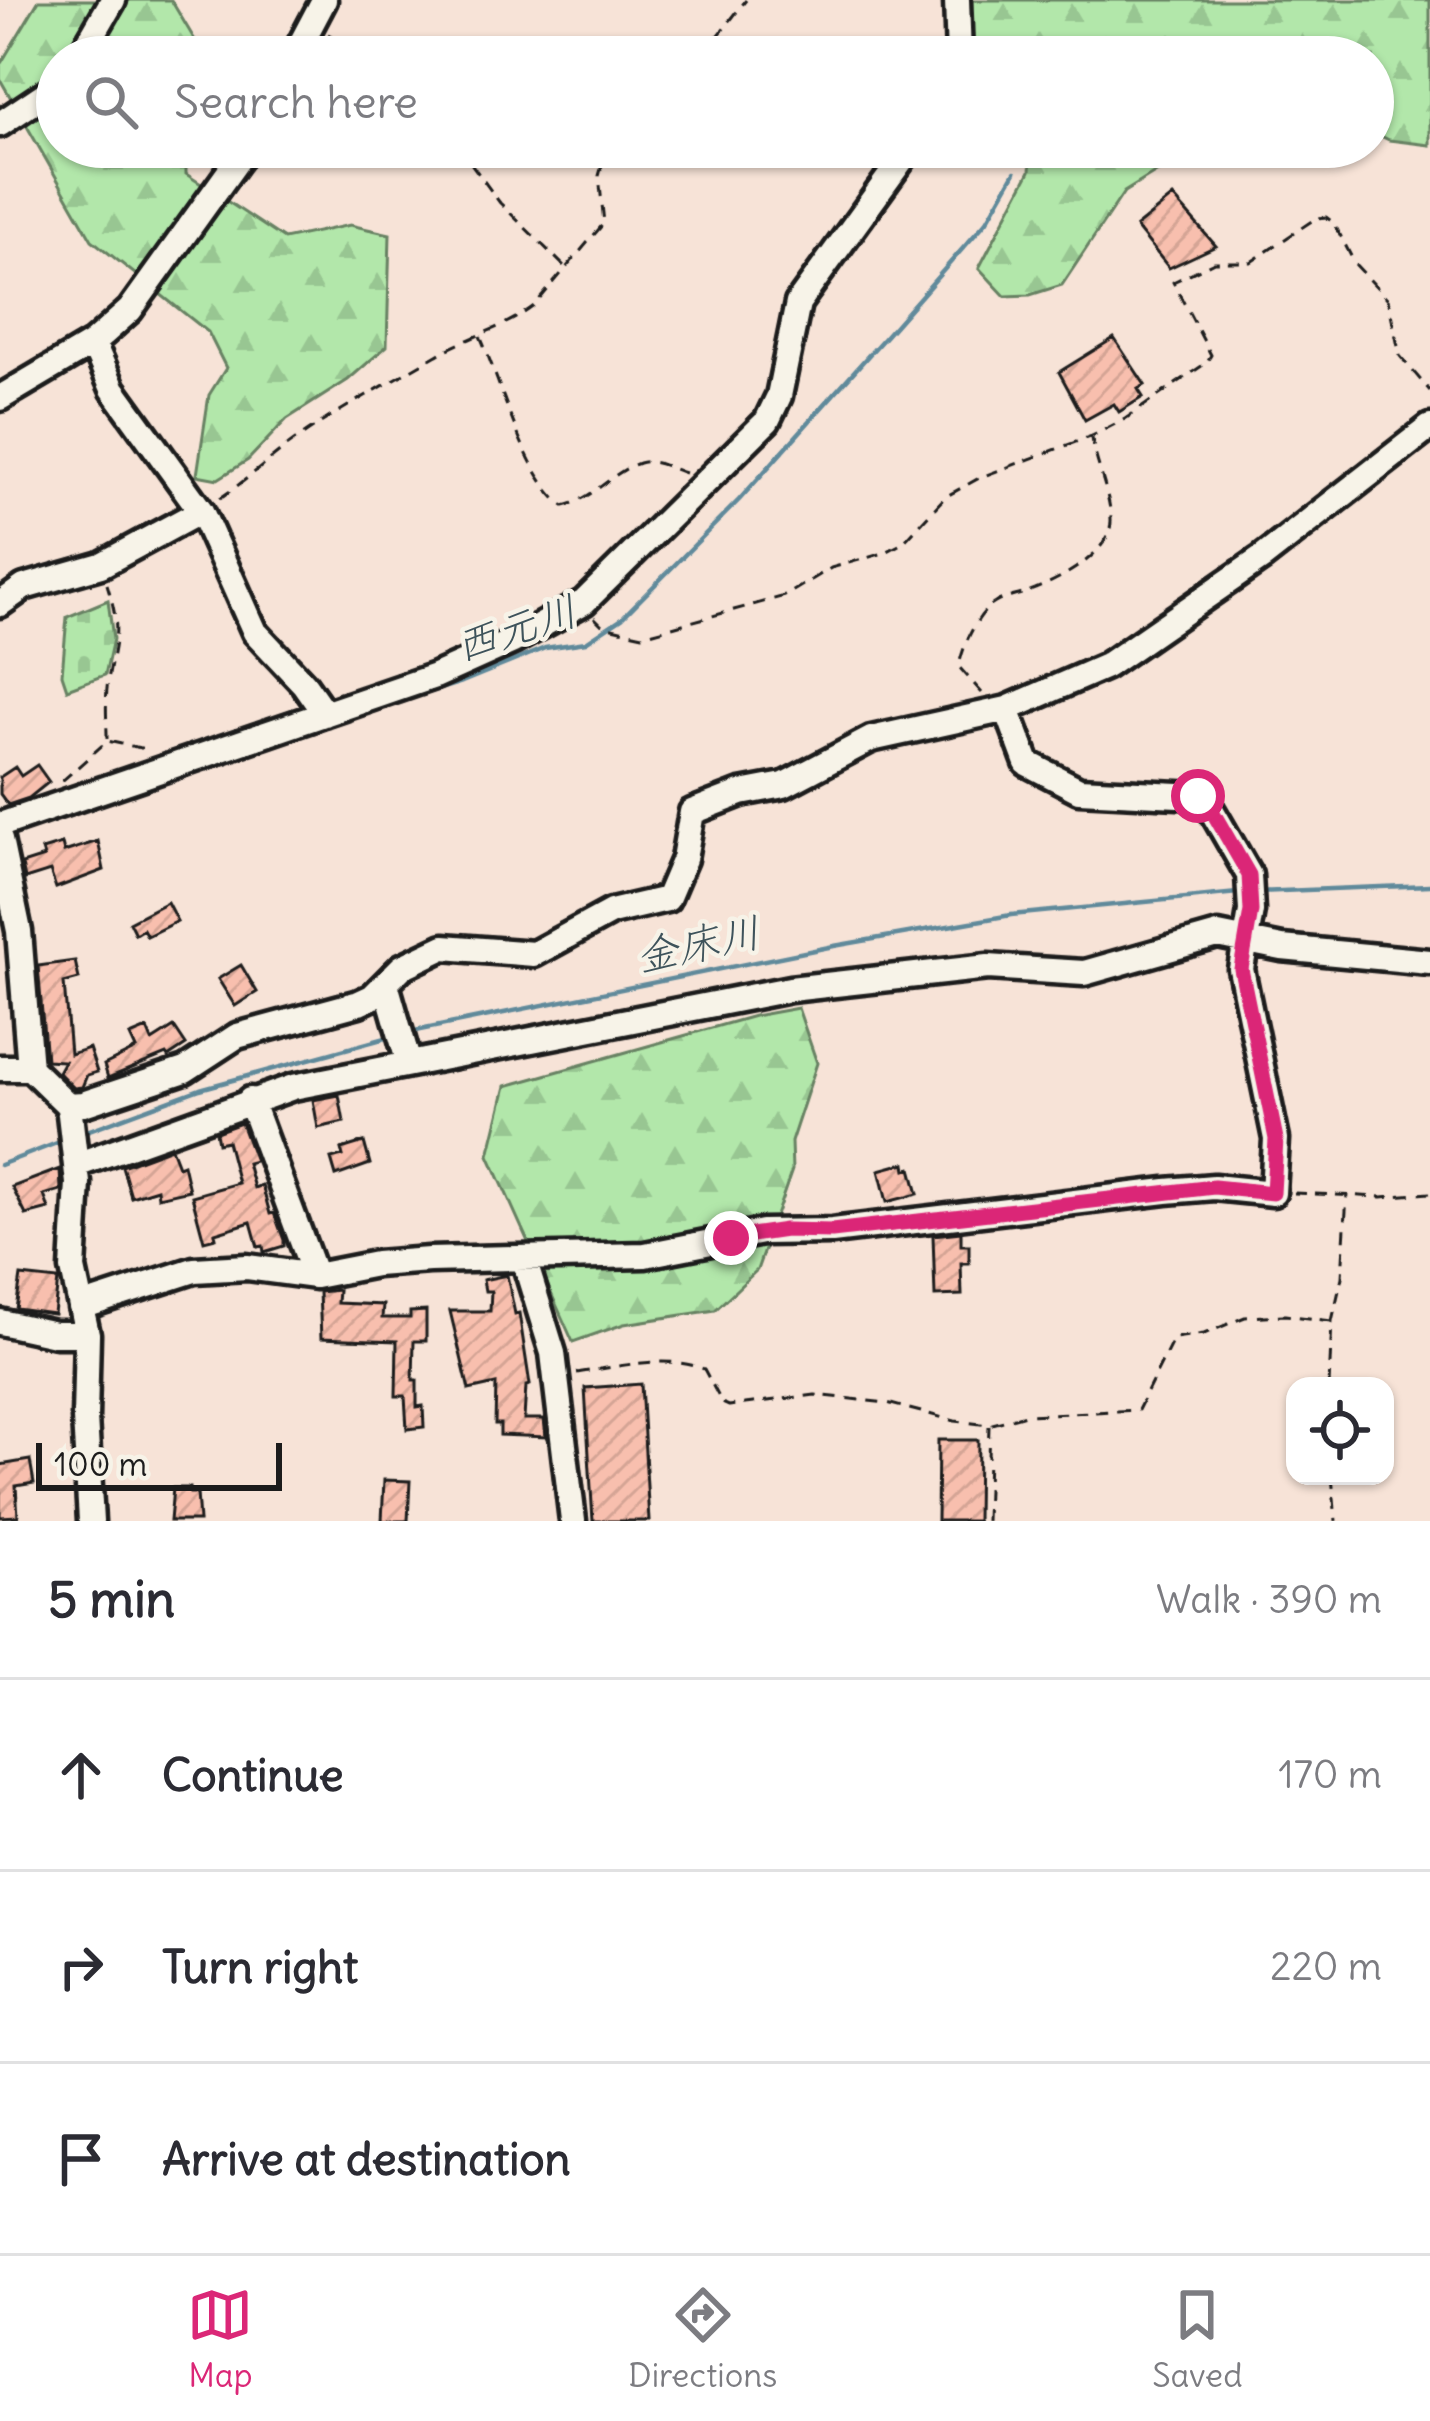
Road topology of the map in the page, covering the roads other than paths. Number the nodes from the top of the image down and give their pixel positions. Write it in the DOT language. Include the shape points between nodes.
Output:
graph roads {
  1 [pos="113,0"];
  2 [pos="324,0"];
  3 [pos="957,0"];
  4 [pos="92,36"];
  5 [pos="305,36"];
  6 [pos="958,36"];
  7 [pos="36,100"];
  8 [pos="0,124"];
  9 [pos="235,168"];
  10 [pos="895,168"];
  11 [pos="93,343"];
  12 [pos="0,398"];
  13 [pos="1430,427"];
  14 [pos="201,511"];
  15 [pos="0,604"];
  16 [pos="1002,710"];
  17 [pos="325,714"];
  18 [pos="0,825"];
  19 [pos="2,846"];
  20 [pos="1246,940"];
  21 [pos="1430,962"];
  22 [pos="389,994"];
  23 [pos="408,1058"];
  24 [pos="0,1067"];
  25 [pos="30,1068"];
  26 [pos="250,1100"];
  27 [pos="69,1109"];
  28 [pos="76,1165"];
  29 [pos="524,1259"];
  30 [pos="315,1276"];
  31 [pos="81,1307"];
  32 [pos="0,1322"];
  33 [pos="87,1334"];
  34 [pos="91,1521"];
  35 [pos="573,1521"];
  1 -- 4 [label="street"];
  2 -- 5 [label="street"];
  3 -- 6 [label="street"];
  7 -- 8 [label="street"];
  9 -- 11 [label="street" via="130,310"];
  10 -- 17 [label="street" via="798,303 767,421 584,602 468,664"];
  11 -- 12 [label="street"];
  11 -- 14 [label="street" via="113,388"];
  13 -- 16 [label="street" via="1262,559 1106,666"];
  14 -- 15 [label="street" via="101,565 24,587"];
  14 -- 17 [label="street" via="255,632"];
  16 -- 20 [label="street" via="1027,763 1078,790 1198,796 1249,875"];
  16 -- 22 [label="street" via="871,739 784,785 692,812 667,899 610,912 534,954 444,947 402,967"];
  17 -- 18 [label="street"];
  19 -- 25 [label="street" via="19,931"];
  20 -- 21 [label="street"];
  20 -- 23 [label="street" via="1207,937 1084,973 988,967 790,989"];
  20 -- 29 [label="street" via="1241,969 1276,1139 1273,1193 1214,1187 854,1229 761,1232 645,1255"];
  22 -- 23 [label="street"];
  22 -- 27 [label="street" via="237,1036 185,1070"];
  23 -- 26 [label="street"];
  24 -- 25 [label="street"];
  25 -- 27 [label="street"];
  26 -- 28 [label="street"];
  26 -- 30 [label="street"];
  27 -- 28 [label="street"];
  28 -- 31 [label="street" via="73,1252"];
  29 -- 30 [label="street" via="376,1264"];
  29 -- 35 [label="street" via="557,1376"];
  30 -- 31 [label="street" via="194,1270"];
  31 -- 33 [label="street"];
  32 -- 33 [label="street"];
  33 -- 34 [label="street"];
}
